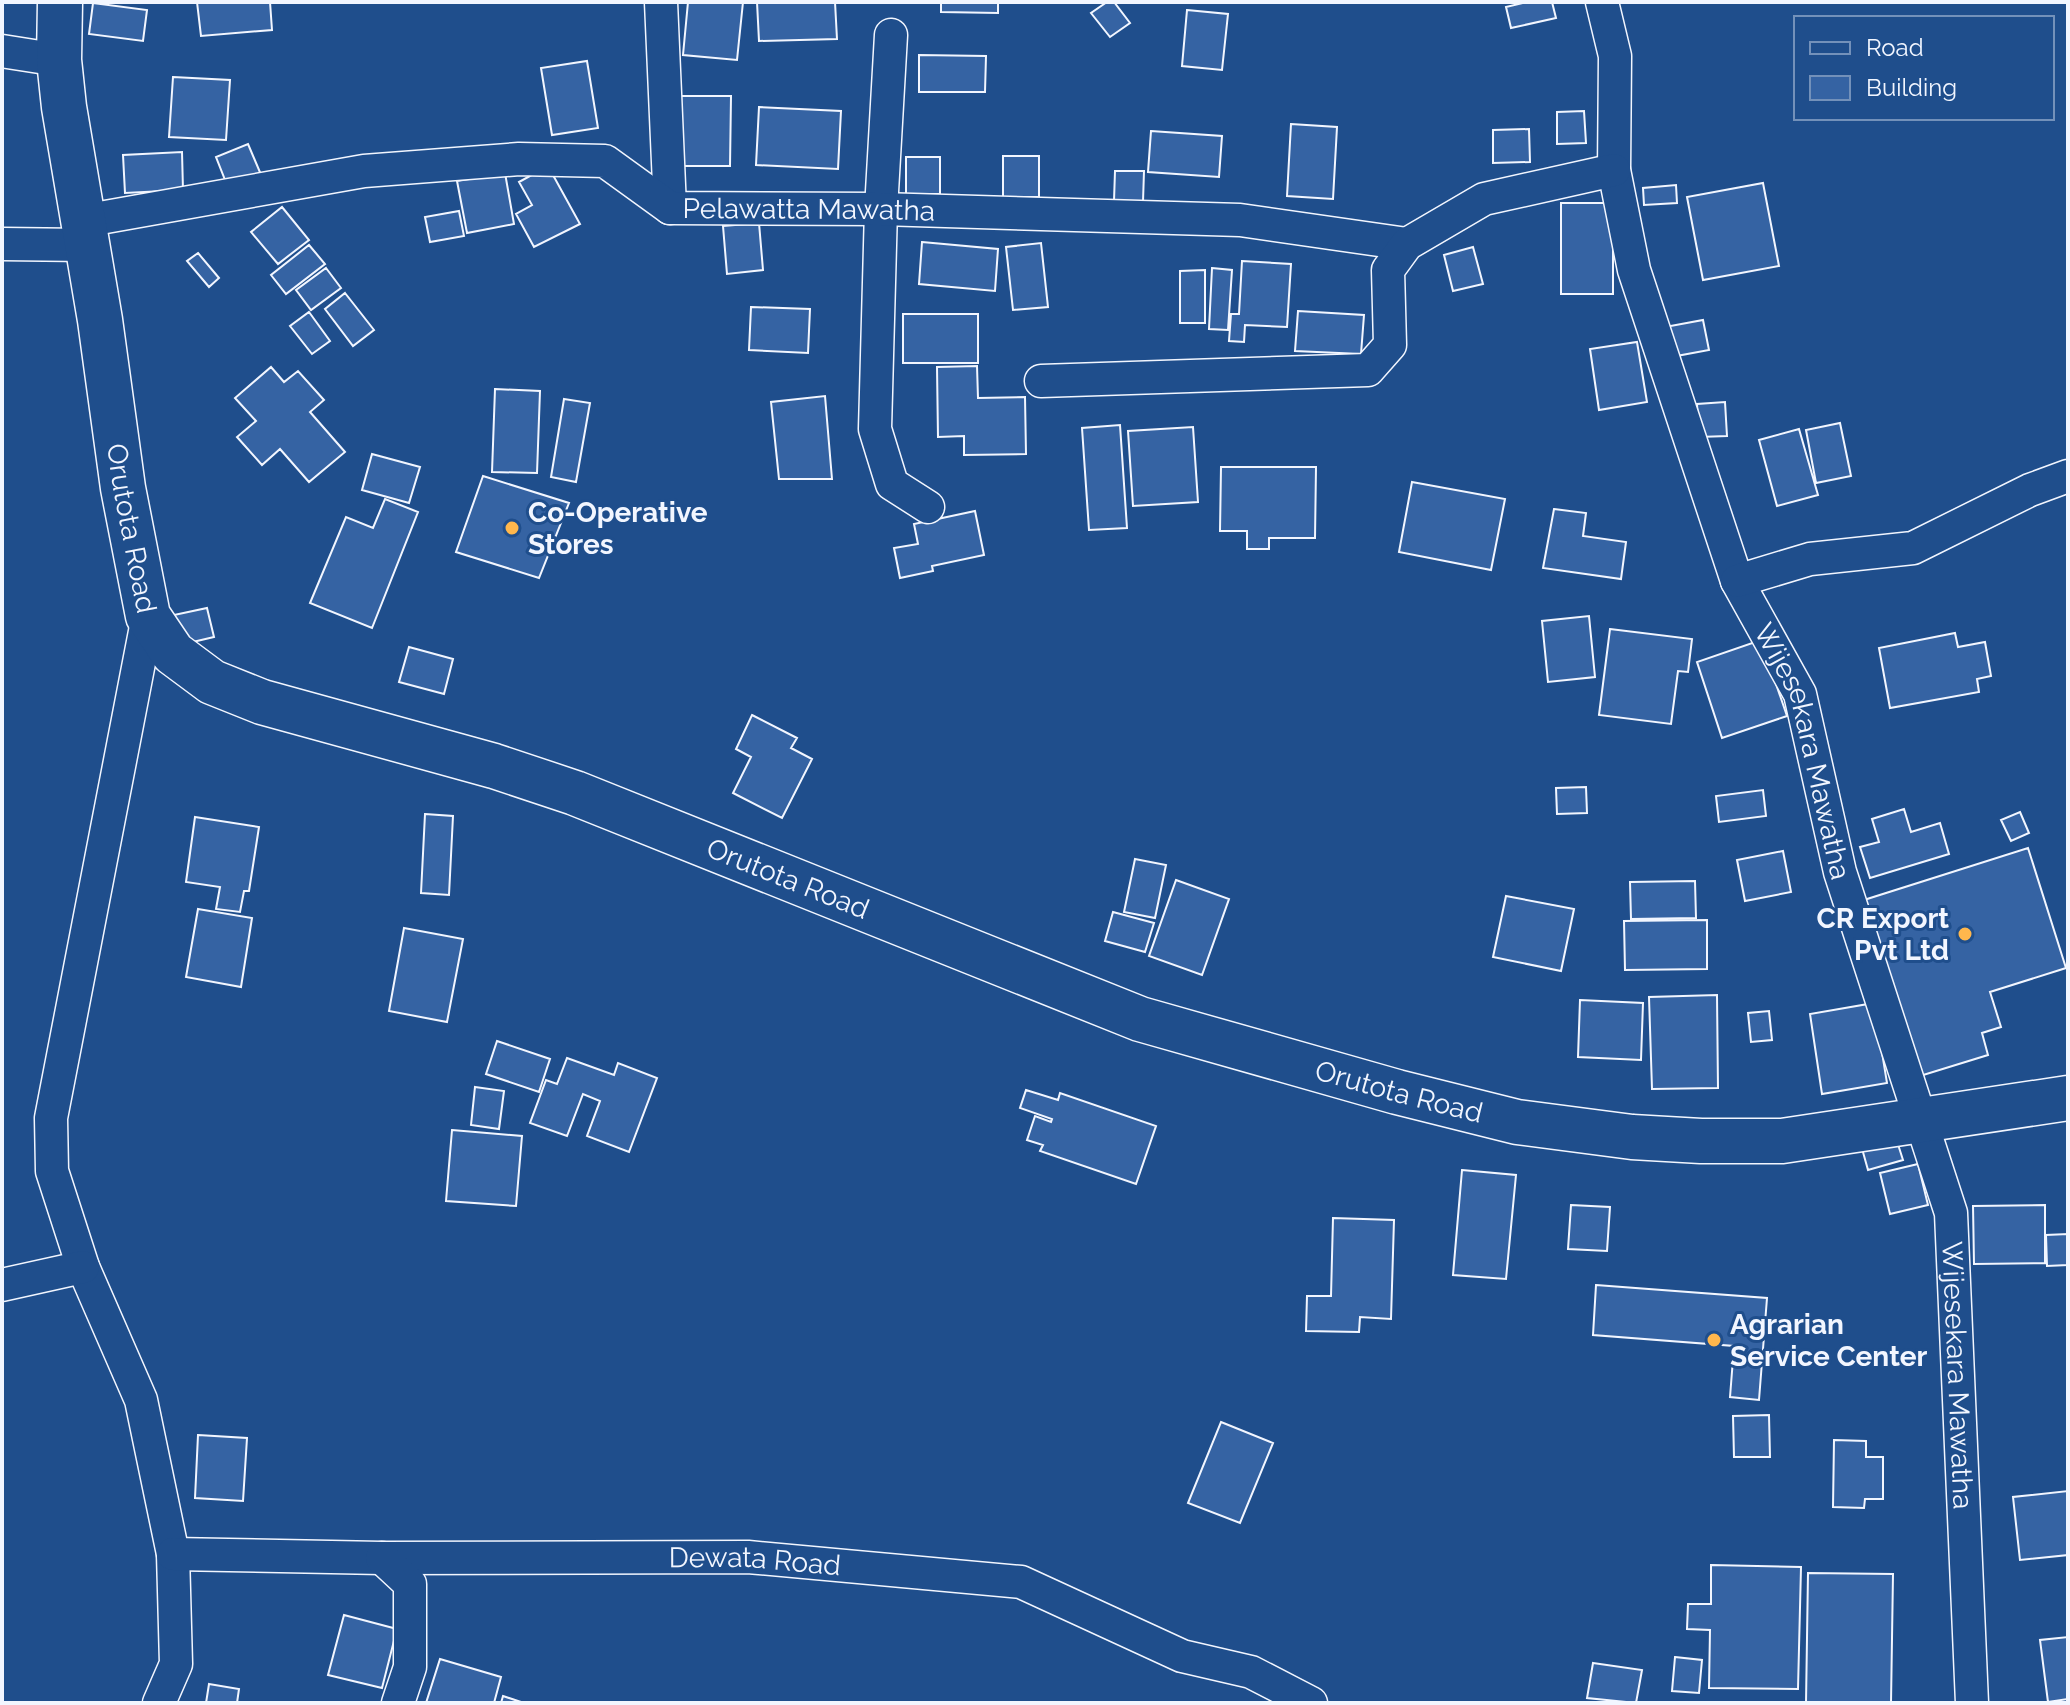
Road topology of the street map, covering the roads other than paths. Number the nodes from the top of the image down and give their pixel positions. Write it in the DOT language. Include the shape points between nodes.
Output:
graph roads {
  1 [pos="60,2"];
  2 [pos="661,2"];
  3 [pos="1602,2"];
  4 [pos="891,35"];
  5 [pos="2,51"];
  6 [pos="59,60"];
  7 [pos="1614,170"];
  8 [pos="670,208"];
  9 [pos="881,209"];
  10 [pos="85,233"];
  11 [pos="2,244"];
  12 [pos="1407,244"];
  13 [pos="1041,381"];
  14 [pos="2068,476"];
  15 [pos="928,507"];
  16 [pos="1737,581"];
  17 [pos="148,616"];
  18 [pos="2068,1098"];
  19 [pos="1922,1121"];
  20 [pos="83,1267"];
  21 [pos="2,1285"];
  22 [pos="173,1554"];
  23 [pos="382,1558"];
  24 [pos="159,1703"];
  25 [pos="398,1703"];
  26 [pos="1311,1703"];
  27 [pos="1972,1703"];
  1 -- 6 [label="main road, Orutota Road"];
  2 -- 8 [label="street"];
  3 -- 7 [label="street, Wijesekara Mawatha" via="1615,56"];
  4 -- 9 [label="street"];
  5 -- 6 [label="street"];
  6 -- 10 [label="main road, Orutota Road"];
  7 -- 12 [label="street" via="1484,199"];
  7 -- 16 [label="street, Wijesekara Mawatha" via="1634,270"];
  8 -- 9 [label="street, Pelawatta Mawatha"];
  8 -- 10 [label="street, Pelawatta Mawatha" via="605,161 519,159 364,171"];
  9 -- 12 [label="street, Pelawatta Mawatha" via="1240,220"];
  9 -- 15 [label="street" via="875,429 892,484"];
  10 -- 11 [label="street, Pelawatta Mawatha"];
  10 -- 17 [label="main road, Orutota Road"];
  12 -- 13 [label="street" via="1388,270 1390,345 1368,370"];
  14 -- 16 [label="street" via="1913,548 1810,559"];
  16 -- 19 [label="street, Wijesekara Mawatha" via="1800,694 1840,872"];
  17 -- 19 [label="main road, Orutota Road" via="173,653 212,682 262,702 575,793 1140,1019 1306,1067 1517,1122 1632,1137 1782,1141"];
  17 -- 20 [label="street" via="51,1118 52,1171"];
  18 -- 19 [label="main road, Orutota Road"];
  19 -- 27 [label="street, Wijesekara Mawatha" via="1951,1213"];
  20 -- 21 [label="street"];
  20 -- 22 [label="street" via="141,1400"];
  22 -- 23 [label="street, Dewata Road"];
  22 -- 24 [label="street" via="176,1664"];
  23 -- 25 [label="street" via="410,1584 410,1667"];
  23 -- 26 [label="street, Dewata Road" via="748,1557 1021,1582 1182,1656 1251,1672"];
}
